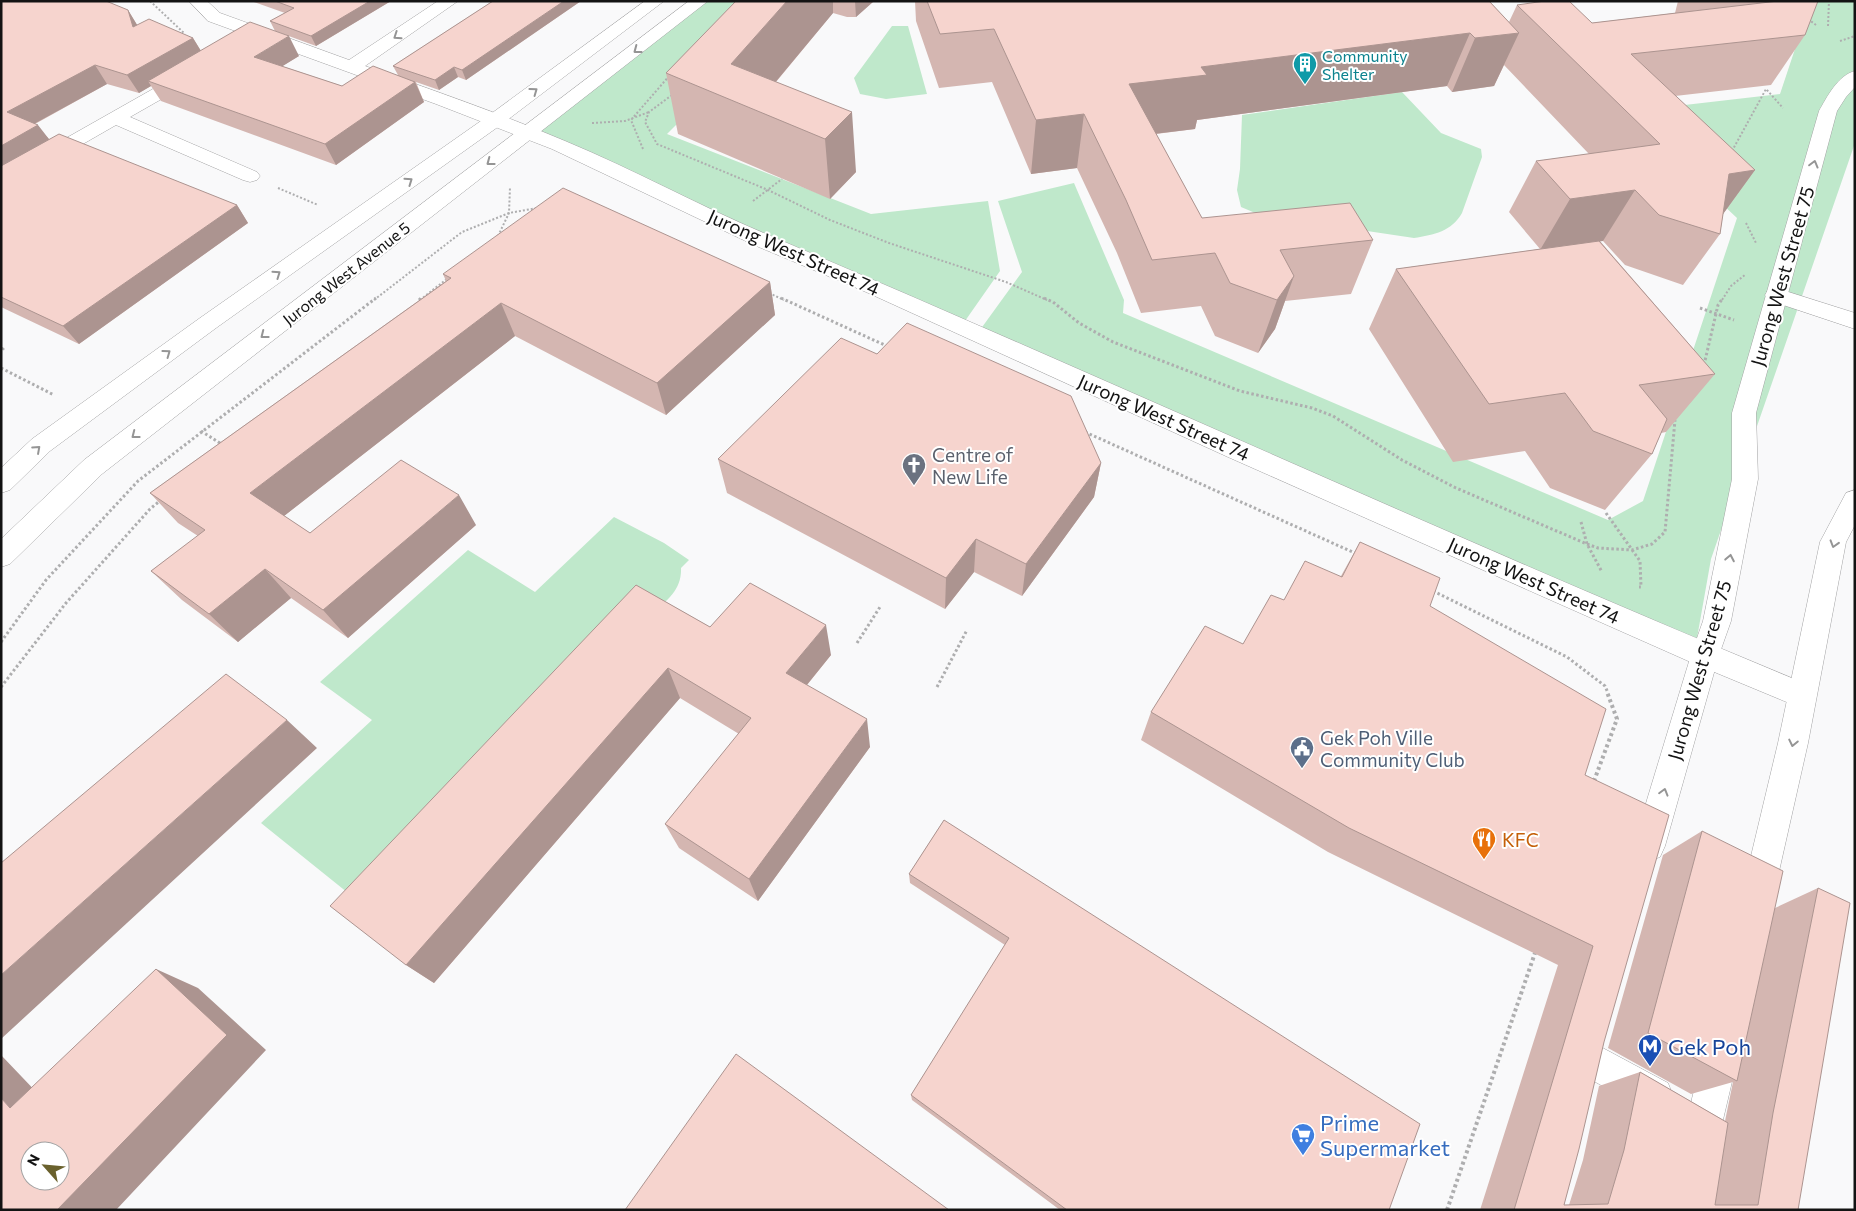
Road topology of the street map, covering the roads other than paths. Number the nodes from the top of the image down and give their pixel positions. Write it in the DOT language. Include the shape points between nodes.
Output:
graph roads {
  1 [pos="197,1"];
  2 [pos="450,1"];
  3 [pos="656,1"];
  4 [pos="700,1"];
  5 [pos="259,33"];
  6 [pos="238,47"];
  7 [pos="206,65"];
  8 [pos="351,67"];
  9 [pos="1855,76"];
  10 [pos="116,118"];
  11 [pos="495,120"];
  12 [pos="529,132"];
  13 [pos="250,176"];
  14 [pos="1,183"];
  15 [pos="1776,295"];
  16 [pos="1855,321"];
  17 [pos="1,483"];
  18 [pos="1855,500"];
  19 [pos="1,556"];
  20 [pos="1705,655"];
  21 [pos="1802,695"];
  22 [pos="1640,876"];
  23 [pos="1751,924"];
  24 [pos="1728,1019"];
  25 [pos="1578,1094"];
  26 [pos="1704,1124"];
  27 [pos="1688,1210"];
  1 -- 5 [label="street, Jurong West Street 74" via="214,17"];
  2 -- 8 [label="street, one-way"];
  11 -- 3 [label="street, Jurong West Avenue 5, one-way"];
  4 -- 12 [label="street, Jurong West Avenue 5, one-way"];
  5 -- 6 [label="street"];
  5 -- 8 [label="street, Jurong West Street 74"];
  7 -- 10 [label="street"];
  8 -- 11 [label="street, Jurong West Street 74"];
  15 -- 9 [label="street, Jurong West Street 75, one-way" via="1828,111"];
  10 -- 13 [label="street"];
  10 -- 14 [label="street"];
  11 -- 12 [label="street, Jurong West Street 74"];
  17 -- 11 [label="street, Jurong West Avenue 5, one-way" via="41,445"];
  12 -- 19 [label="street, Jurong West Avenue 5, one-way" via="93,467"];
  12 -- 20 [label="street, Jurong West Street 74" via="762,240"];
  15 -- 16 [label="street"];
  20 -- 15 [label="street, Jurong West Street 75, one-way" via="1717,621 1745,479 1744,413"];
  18 -- 21 [label="street, one-way" via="1833,542"];
  20 -- 21 [label="street, Jurong West Street 74"];
  22 -- 20 [label="street, Jurong West Street 75, one-way"];
  21 -- 23 [label="street, one-way"];
  24 -- 26 [label="street"];
  25 -- 26 [label="street" via="1590,1043"];
  26 -- 27 [label="street"];
}
